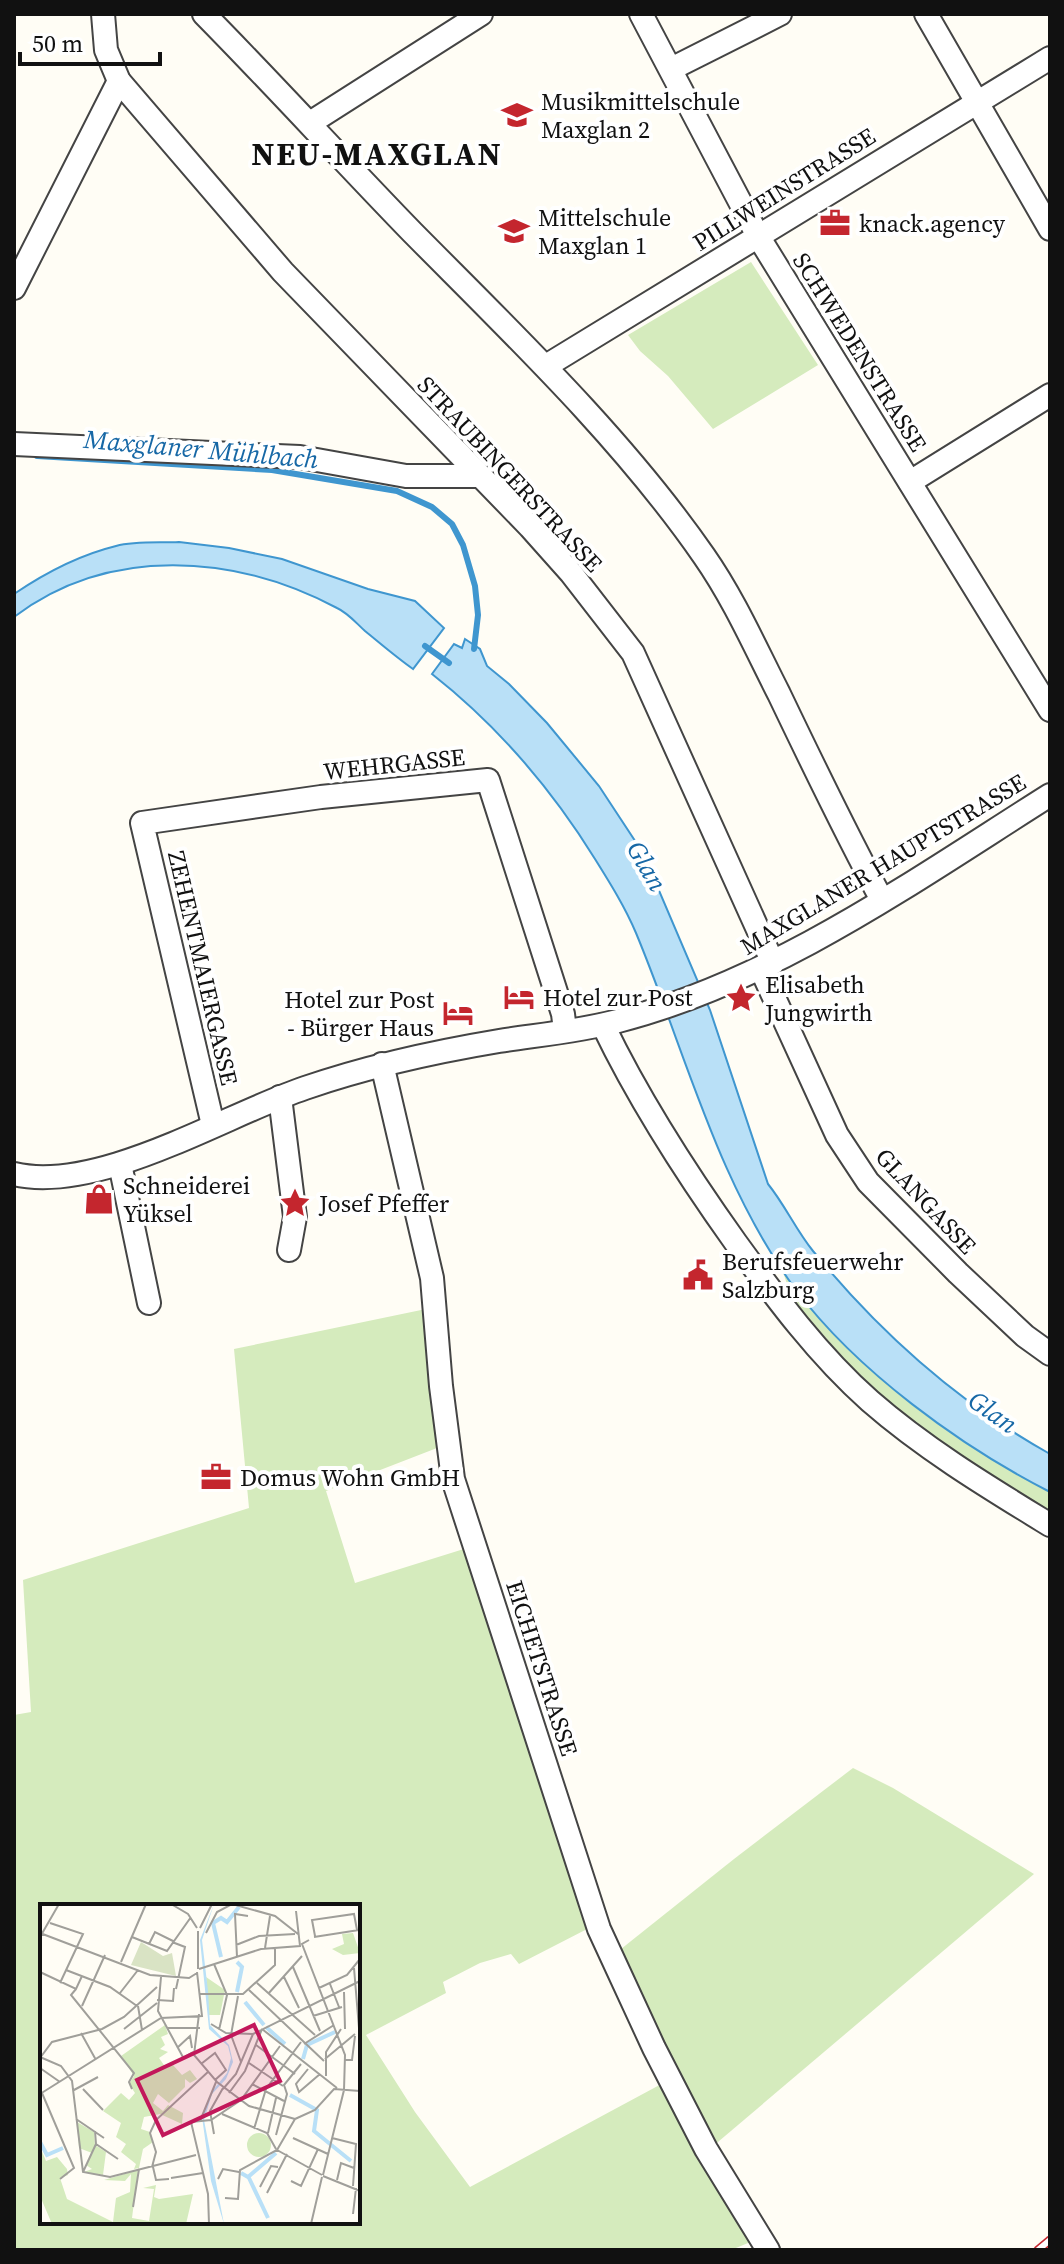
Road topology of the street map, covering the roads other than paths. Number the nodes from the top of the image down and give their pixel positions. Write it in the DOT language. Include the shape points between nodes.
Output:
graph roads {
  1 [pos="103,14"];
  2 [pos="204,14"];
  3 [pos="481,14"];
  4 [pos="641,14"];
  5 [pos="780,14"];
  6 [pos="926,14"];
  7 [pos="1050,58"];
  8 [pos="671,69"];
  9 [pos="119,81"];
  10 [pos="976,102"];
  11 [pos="310,123"];
  12 [pos="1050,229"];
  13 [pos="758,236"];
  14 [pos="22,250"];
  15 [pos="14,288"];
  16 [pos="546,366"];
  17 [pos="1050,395"];
  18 [pos="14,444"];
  19 [pos="479,476"];
  20 [pos="910,482"];
  21 [pos="1050,710"];
  22 [pos="1050,795"];
  23 [pos="142,823"];
  24 [pos="882,900"];
  25 [pos="767,966"];
  26 [pos="603,1025"];
  27 [pos="565,1030"];
  28 [pos="382,1064"];
  29 [pos="280,1097"];
  30 [pos="213,1125"];
  31 [pos="120,1164"];
  32 [pos="14,1174"];
  33 [pos="289,1250"];
  34 [pos="149,1303"];
  35 [pos="1050,1354"];
  36 [pos="1050,1525"];
  37 [pos="768,2250"];
  1 -- 9 [label="street" via="106,50"];
  2 -- 11 [label="street"];
  3 -- 11 [label="street"];
  4 -- 8 [label="street, SCHWEDENSTRASSE"];
  5 -- 8 [label="street"];
  6 -- 10 [label="street"];
  7 -- 10 [label="street, PILLWEINSTRASSE"];
  8 -- 13 [label="street, SCHWEDENSTRASSE"];
  9 -- 14 [label="street"];
  9 -- 19 [label="street, STRAUBINGERSTRASSE" via="283,272"];
  10 -- 12 [label="street"];
  10 -- 13 [label="street, PILLWEINSTRASSE"];
  11 -- 16 [label="street"];
  13 -- 16 [label="street, PILLWEINSTRASSE"];
  13 -- 20 [label="street, SCHWEDENSTRASSE"];
  14 -- 15 [label="street"];
  16 -- 24 [label="street" via="705,556 735,605"];
  17 -- 20 [label="street"];
  18 -- 19 [label="street" via="300,457 406,476"];
  19 -- 25 [label="street, STRAUBINGERSTRASSE" via="571,573 633,653"];
  20 -- 21 [label="street, SCHWEDENSTRASSE"];
  22 -- 24 [label="street, MAXGLANER HAUPTSTRASSE"];
  23 -- 27 [label="street, WEHRGASSE" via="488,780"];
  23 -- 30 [label="street, ZEHENTMAIERGASSE"];
  24 -- 25 [label="street, MAXGLANER HAUPTSTRASSE"];
  25 -- 26 [label="street, MAXGLANER HAUPTSTRASSE"];
  25 -- 35 [label="street, GLANGASSE" via="837,1135 868,1182 931,1248"];
  26 -- 27 [label="street, MAXGLANER HAUPTSTRASSE"];
  26 -- 36 [label="street" via="681,1165 812,1341 898,1424"];
  27 -- 28 [label="street, MAXGLANER HAUPTSTRASSE"];
  28 -- 29 [label="street, MAXGLANER HAUPTSTRASSE"];
  28 -- 37 [label="street, EICHETSTRASSE" via="432,1278 453,1479 594,1914 654,2048"];
  29 -- 30 [label="street, MAXGLANER HAUPTSTRASSE"];
  29 -- 33 [label="street" via="295,1217"];
  30 -- 31 [label="street, MAXGLANER HAUPTSTRASSE"];
  31 -- 32 [label="street, MAXGLANER HAUPTSTRASSE" via="74,1175"];
  31 -- 34 [label="street"];
}
